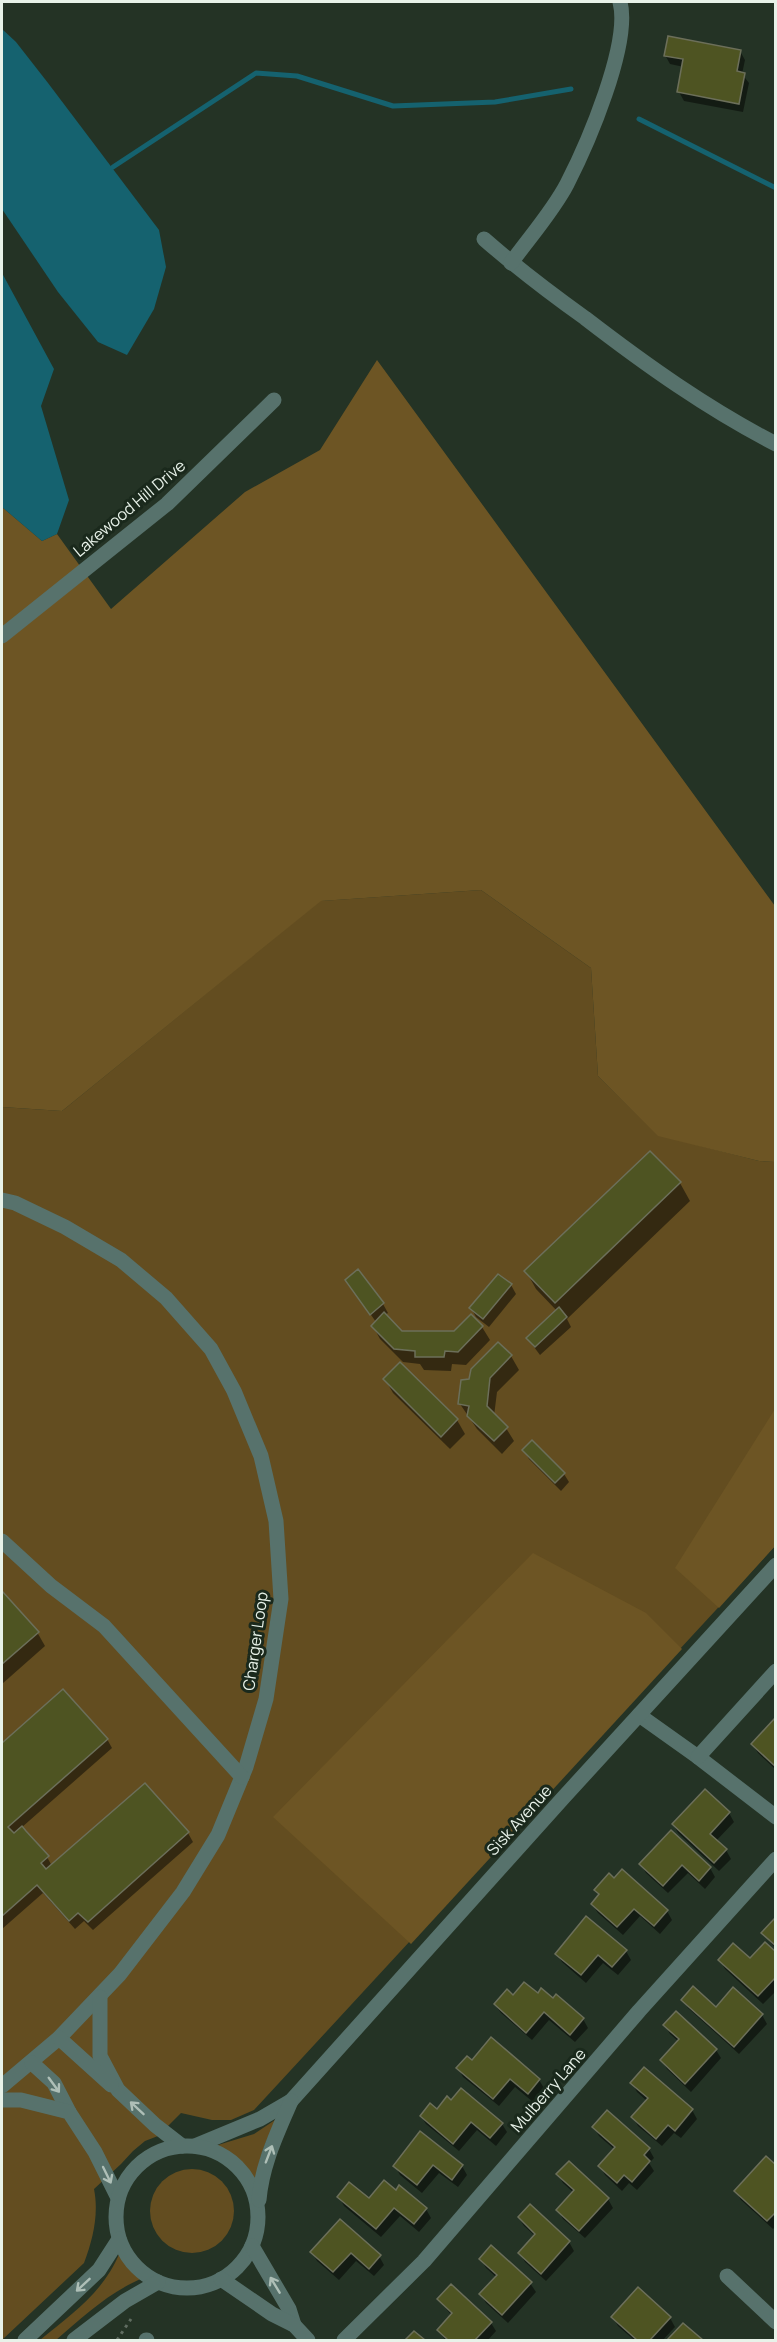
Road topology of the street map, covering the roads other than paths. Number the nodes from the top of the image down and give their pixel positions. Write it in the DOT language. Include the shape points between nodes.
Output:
graph roads {
  1 [pos="620,2"];
  2 [pos="484,239"];
  3 [pos="511,263"];
  4 [pos="274,400"];
  5 [pos="776,444"];
  6 [pos="2,636"];
  7 [pos="2,1200"];
  8 [pos="2,1541"];
  9 [pos="776,1565"];
  10 [pos="776,1671"];
  11 [pos="639,1715"];
  12 [pos="698,1757"];
  13 [pos="242,1777"];
  14 [pos="776,1817"];
  15 [pos="776,1859"];
  16 [pos="100,1998"];
  17 [pos="59,2038"];
  18 [pos="32,2063"];
  19 [pos="2,2086"];
  20 [pos="118,2090"];
  21 [pos="2,2100"];
  22 [pos="291,2101"];
  23 [pos="69,2112"];
  24 [pos="188,2146"];
  25 [pos="118,2198"];
  26 [pos="258,2209"];
  27 [pos="119,2239"];
  28 [pos="252,2246"];
  29 [pos="727,2276"];
  30 [pos="221,2279"];
  31 [pos="158,2282"];
  32 [pos="776,2322"];
  33 [pos="294,2325"];
  34 [pos="25,2340"];
  35 [pos="75,2340"];
  36 [pos="308,2340"];
  37 [pos="344,2340"];
  1 -- 3 [label="street" via="619,52 592,126 566,185"];
  2 -- 3 [label="street"];
  3 -- 5 [label="street" via="636,357 727,419"];
  4 -- 6 [label="street, Lakewood Hill Drive" via="167,504"];
  7 -- 13 [label="street, Charger Loop" via="69,1229 122,1260 166,1298 211,1349 247,1420 261,1456 276,1521 281,1599 266,1699"];
  8 -- 13 [label="street" via="51,1586 104,1626"];
  9 -- 11 [label="street, Sisk Avenue"];
  10 -- 12 [label="street"];
  11 -- 12 [label="street"];
  11 -- 22 [label="street, Sisk Avenue"];
  12 -- 14 [label="street"];
  13 -- 16 [label="street, Charger Loop" via="218,1835 183,1892"];
  15 -- 37 [label="street, Mulberry Lane" via="639,2010 424,2261"];
  16 -- 17 [label="street, Charger Loop"];
  16 -- 20 [label="street" via="100,2056"];
  17 -- 18 [label="street, Charger Loop"];
  17 -- 20 [label="street"];
  18 -- 19 [label="street, Charger Loop"];
  18 -- 23 [label="street, one-way" via="54,2083"];
  24 -- 20 [label="street, one-way" via="155,2125"];
  21 -- 23 [label="street" via="21,2100"];
  22 -- 24 [label="street, Sisk Avenue" via="260,2119"];
  26 -- 22 [label="street, Sisk Avenue, one-way" via="268,2157"];
  23 -- 25 [label="street, one-way" via="96,2152"];
  24 -- 25 [label="street, Sisk Avenue" via="161,2151 142,2162 127,2178"];
  24 -- 26 [label="street, Sisk Avenue" via="218,2152 237,2166 251,2186"];
  25 -- 27 [label="street, Sisk Avenue"];
  26 -- 28 [label="street, Sisk Avenue"];
  27 -- 31 [label="street, Sisk Avenue" via="128,2257"];
  27 -- 34 [label="street, one-way" via="99,2270"];
  28 -- 30 [label="street, Sisk Avenue" via="239,2265"];
  33 -- 28 [label="street, one-way" via="289,2308"];
  29 -- 32 [label="street"];
  30 -- 31 [label="street, Sisk Avenue" via="190,2288"];
  30 -- 33 [label="street"];
  31 -- 35 [label="street" via="125,2301"];
  33 -- 36 [label="street"];
}
